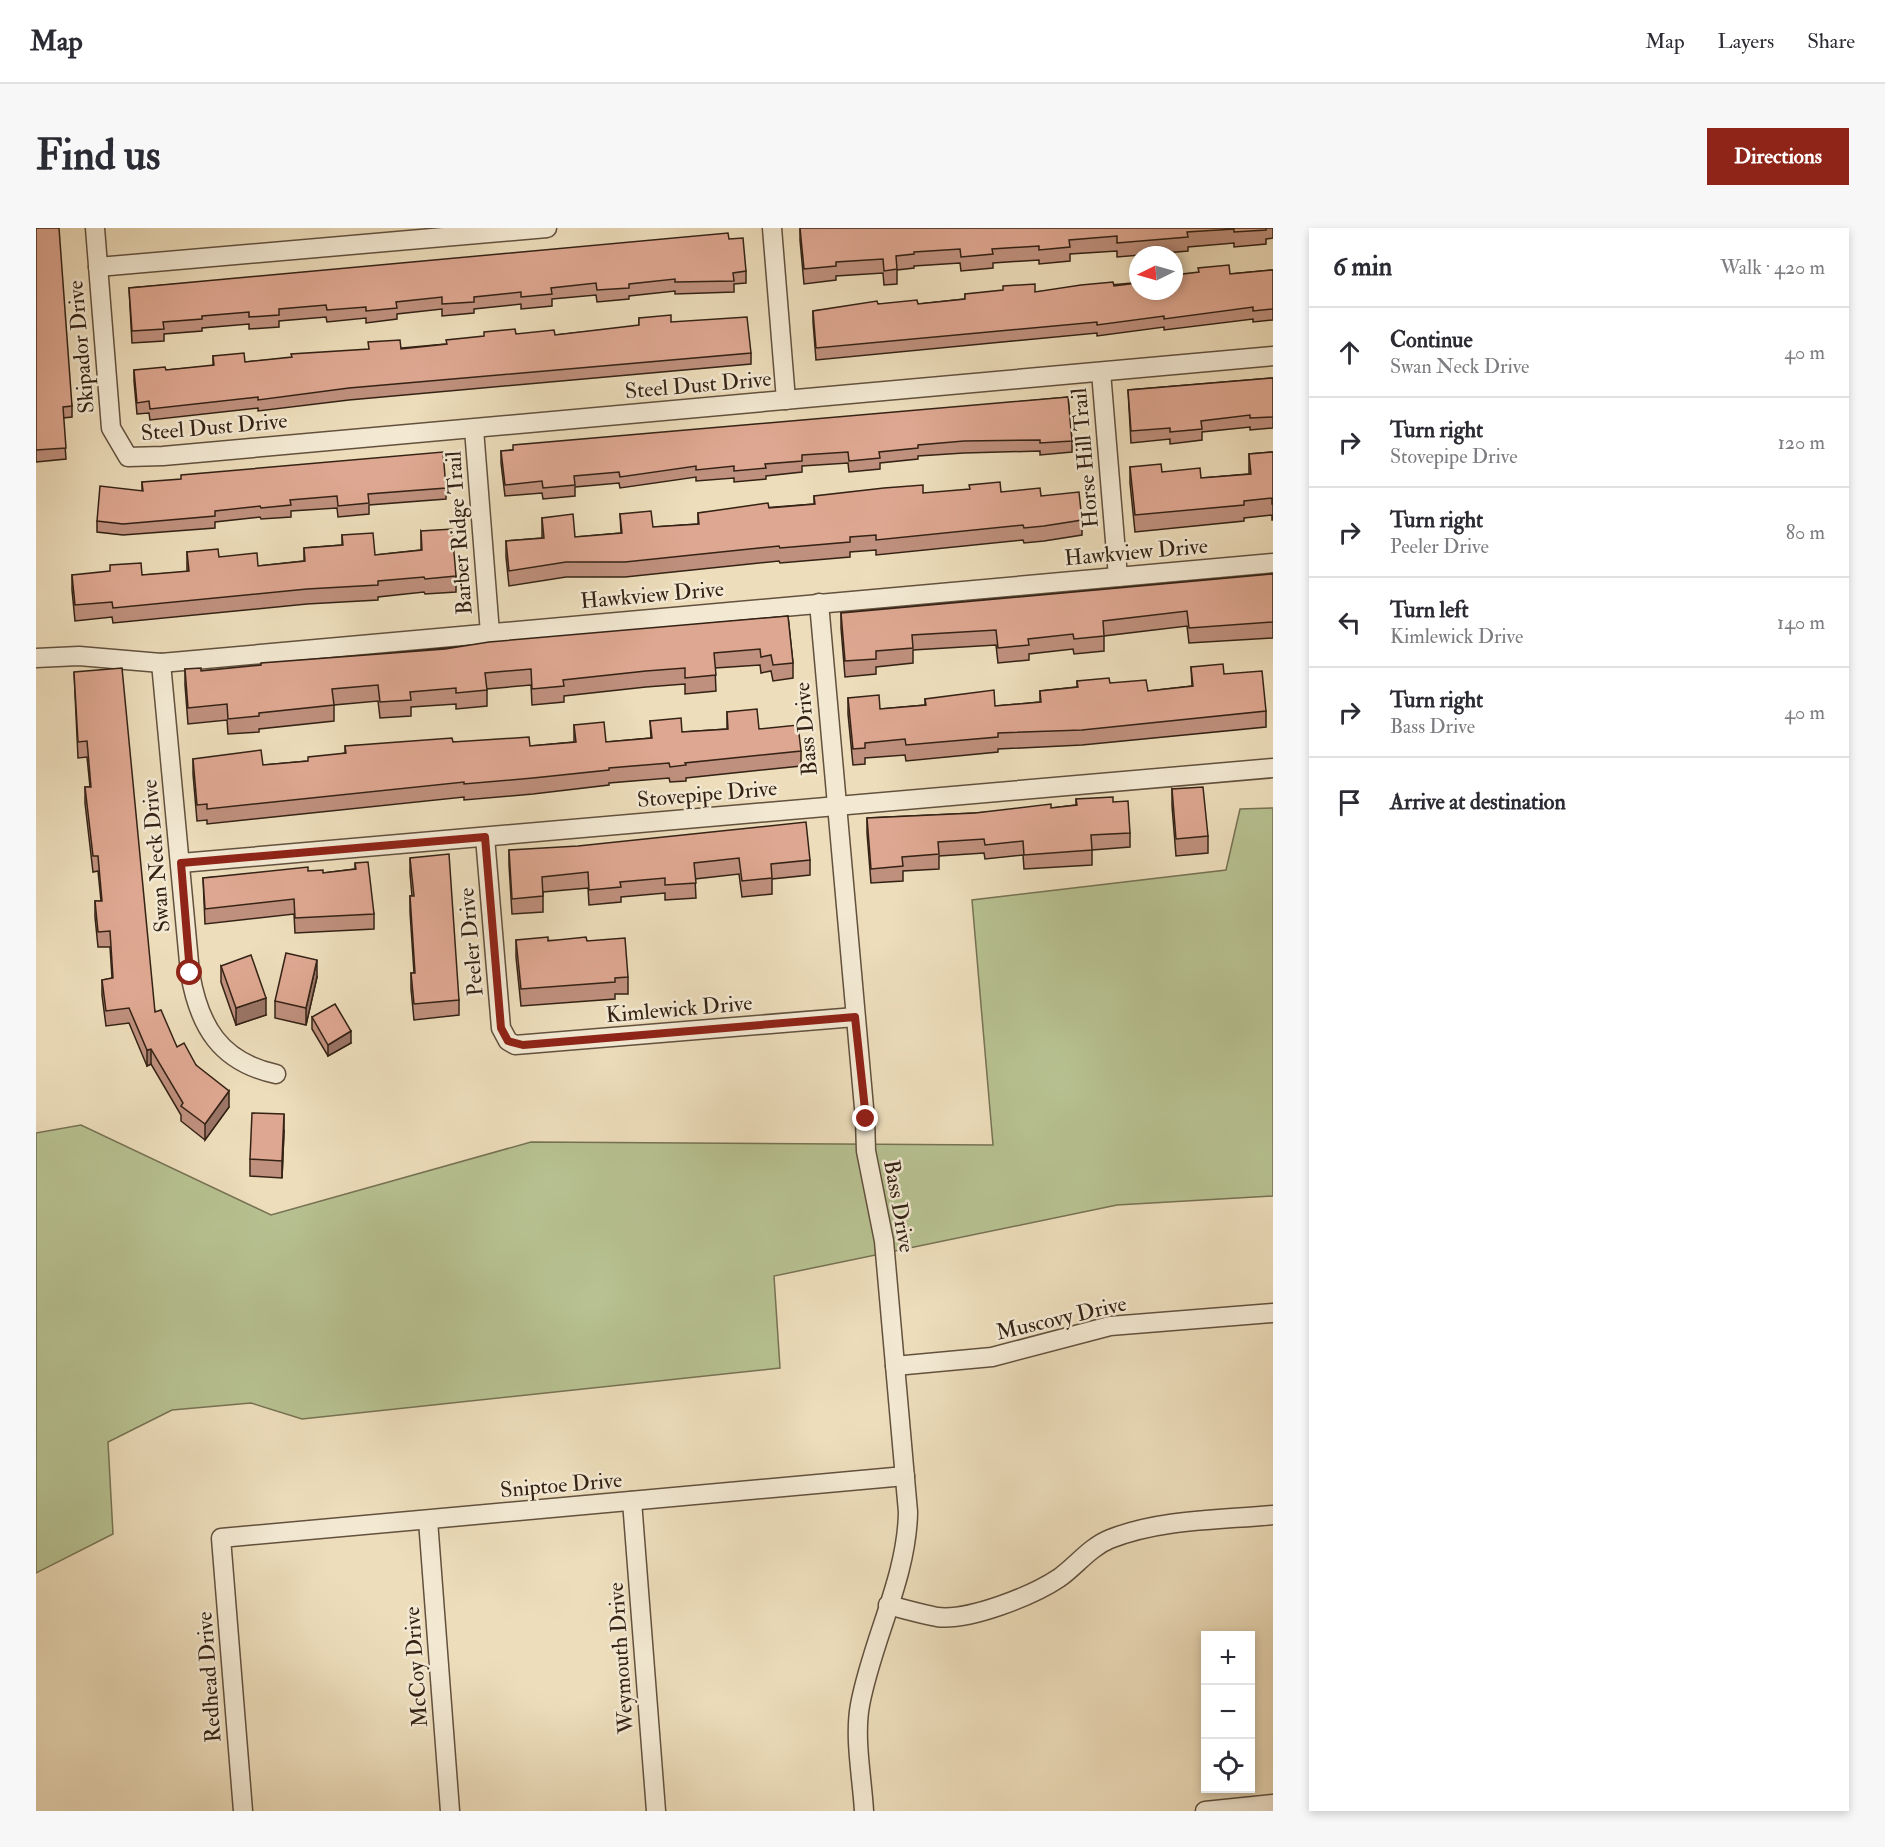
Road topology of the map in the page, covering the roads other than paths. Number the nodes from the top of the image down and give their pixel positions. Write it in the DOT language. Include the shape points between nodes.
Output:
graph roads {
  1 [pos="95,228"];
  2 [pos="547,228"];
  3 [pos="772,228"];
  4 [pos="98,267"];
  5 [pos="1273,356"];
  6 [pos="1101,372"];
  7 [pos="786,400"];
  8 [pos="474,429"];
  9 [pos="128,457"];
  10 [pos="1273,562"];
  11 [pos="1118,577"];
  12 [pos="819,603"];
  13 [pos="490,633"];
  14 [pos="36,658"];
  15 [pos="161,663"];
  16 [pos="1273,768"];
  17 [pos="836,806"];
  18 [pos="485,837"];
  19 [pos="181,863"];
  20 [pos="855,1017"];
  21 [pos="508,1041"];
  22 [pos="276,1074"];
  23 [pos="1273,1313"];
  24 [pos="895,1366"];
  25 [pos="905,1476"];
  26 [pos="632,1501"];
  27 [pos="1273,1515"];
  28 [pos="428,1520"];
  29 [pos="221,1538"];
  30 [pos="888,1605"];
  31 [pos="1273,1804"];
  32 [pos="243,1811"];
  33 [pos="450,1811"];
  34 [pos="656,1811"];
  35 [pos="864,1811"];
  36 [pos="1205,1811"];
  1 -- 4 [label="street, Skipador Drive"];
  2 -- 4 [label="street"];
  3 -- 7 [label="street"];
  4 -- 9 [label="street, Skipador Drive" via="111,428"];
  5 -- 6 [label="street, Steel Dust Drive"];
  6 -- 7 [label="street, Steel Dust Drive"];
  6 -- 11 [label="street, Horse Hill Trail"];
  7 -- 8 [label="street, Steel Dust Drive"];
  8 -- 9 [label="street, Steel Dust Drive"];
  8 -- 13 [label="street, Barber Ridge Trail"];
  10 -- 11 [label="street, Hawkview Drive"];
  11 -- 12 [label="street, Hawkview Drive"];
  12 -- 13 [label="street, Hawkview Drive"];
  12 -- 17 [label="street, Bass Drive"];
  13 -- 15 [label="street, Hawkview Drive"];
  14 -- 15 [label="street, Hawkview Drive" via="79,656"];
  15 -- 19 [label="street, Swan Neck Drive"];
  16 -- 17 [label="street, Stovepipe Drive"];
  17 -- 18 [label="street, Stovepipe Drive"];
  17 -- 20 [label="street, Bass Drive"];
  18 -- 19 [label="street, Stovepipe Drive"];
  18 -- 21 [label="street, Peeler Drive" via="501,1028"];
  19 -- 22 [label="street, Swan Neck Drive" via="190,973 204,1023 225,1051 247,1065"];
  20 -- 21 [label="street, Kimlewick Drive" via="523,1045"];
  20 -- 24 [label="street, Bass Drive" via="866,1151 882,1230"];
  23 -- 24 [label="street, Muscovy Drive" via="1110,1326 992,1357"];
  24 -- 25 [label="street, Bass Drive"];
  25 -- 26 [label="street, Sniptoe Drive"];
  25 -- 30 [label="street, Bass Drive" via="908,1527"];
  26 -- 28 [label="street, Sniptoe Drive"];
  26 -- 34 [label="street, Weymouth Drive"];
  27 -- 30 [label="street" via="1170,1524 1120,1536 1095,1548 1039,1589 966,1615 938,1617"];
  28 -- 29 [label="street, Sniptoe Drive"];
  28 -- 33 [label="street, McCoy Drive"];
  29 -- 32 [label="street, Redhead Drive"];
  30 -- 35 [label="street, Bass Drive" via="858,1720"];
  31 -- 36 [label="street"];
}
